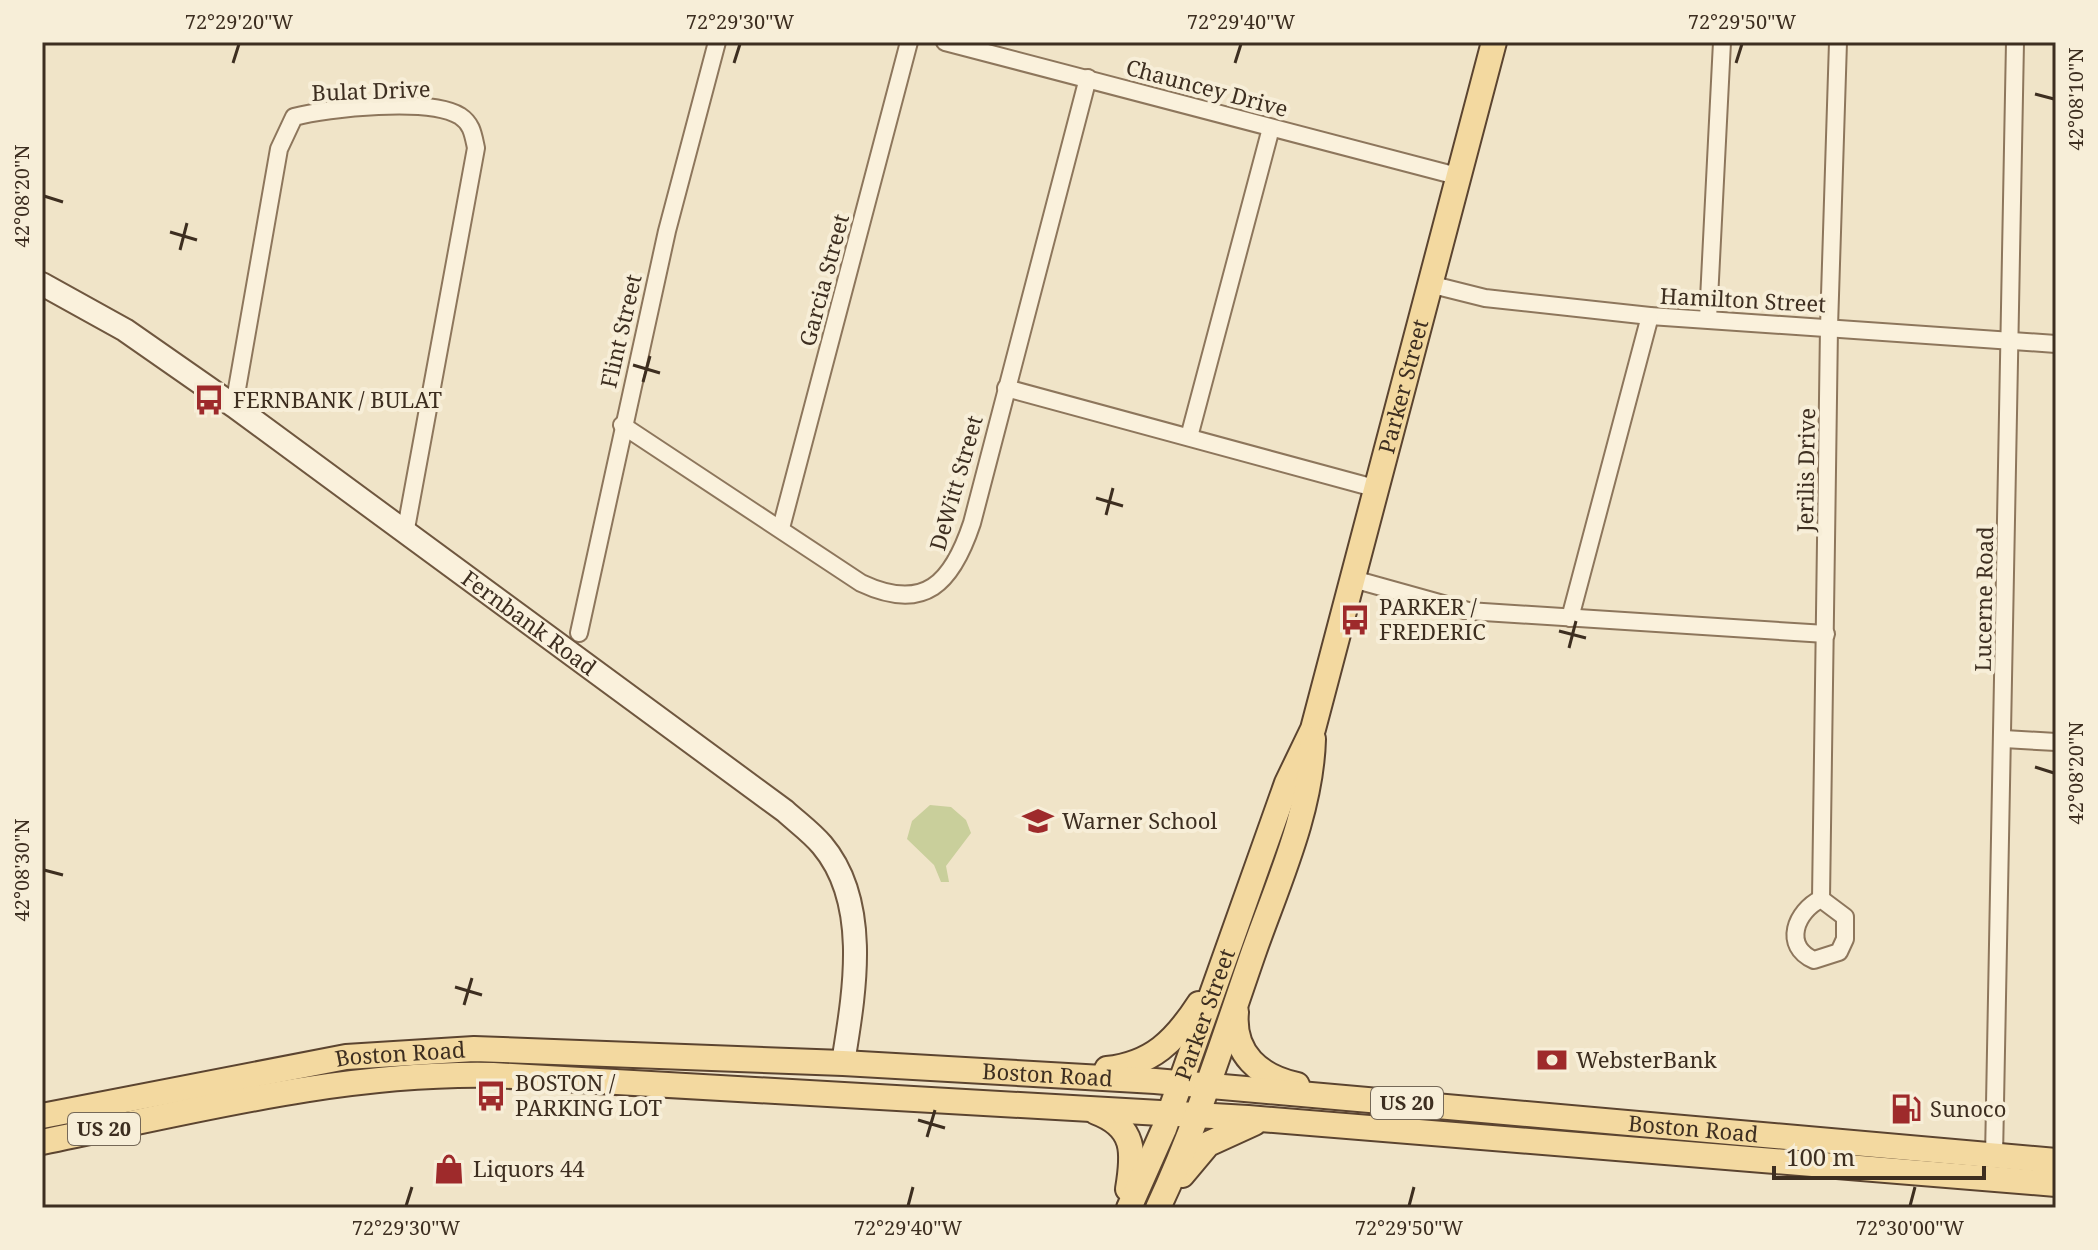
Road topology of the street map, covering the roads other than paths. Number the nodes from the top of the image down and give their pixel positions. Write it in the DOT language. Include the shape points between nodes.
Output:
graph roads {
  1 [pos="717,42"];
  2 [pos="909,42"];
  3 [pos="945,42"];
  4 [pos="1494,42"];
  5 [pos="1722,42"];
  6 [pos="1838,42"];
  7 [pos="2015,42"];
  8 [pos="1088,78"];
  9 [pos="1271,128"];
  10 [pos="1457,176"];
  11 [pos="42,284"];
  12 [pos="1429,284"];
  13 [pos="1650,316"];
  14 [pos="1708,319"];
  15 [pos="1829,327"];
  16 [pos="2010,342"];
  17 [pos="2056,344"];
  18 [pos="1006,388"];
  19 [pos="234,406"];
  20 [pos="622,425"];
  21 [pos="1189,437"];
  22 [pos="1378,489"];
  23 [pos="781,528"];
  24 [pos="405,534"];
  25 [pos="1353,579"];
  26 [pos="1570,618"];
  27 [pos="579,633"];
  28 [pos="1826,634"];
  29 [pos="1313,729"];
  30 [pos="2004,739"];
  31 [pos="2056,742"];
  32 [pos="1821,899"];
  33 [pos="1221,967"];
  34 [pos="1242,987"];
  35 [pos="843,1063"];
  36 [pos="1056,1075"];
  37 [pos="1180,1084"];
  38 [pos="1206,1086"];
  39 [pos="1358,1099"];
  40 [pos="1082,1109"];
  41 [pos="1169,1114"];
  42 [pos="1196,1115"];
  43 [pos="42,1116"];
  44 [pos="1284,1121"];
  45 [pos="42,1142"];
  46 [pos="1994,1157"];
  47 [pos="2056,1161"];
  48 [pos="2056,1184"];
  49 [pos="1127,1208"];
  50 [pos="1160,1208"];
  1 -- 20 [label="street, Flint Street"];
  2 -- 23 [label="street, Garcia Street"];
  3 -- 8 [label="street, Chauncey Drive"];
  4 -- 10 [label="main road, Parker Street"];
  5 -- 14 [label="street"];
  6 -- 15 [label="street, Jerilis Drive"];
  7 -- 16 [label="street, Lucerne Road"];
  8 -- 9 [label="street, Chauncey Drive"];
  8 -- 18 [label="street, DeWitt Street"];
  9 -- 10 [label="street, Chauncey Drive"];
  9 -- 21 [label="street"];
  10 -- 12 [label="main road, Parker Street"];
  11 -- 19 [label="main road, Fernbank Road" via="125,330"];
  12 -- 13 [label="street, Hamilton Street" via="1485,298"];
  12 -- 22 [label="main road, Parker Street"];
  13 -- 14 [label="street, Hamilton Street"];
  13 -- 26 [label="street"];
  14 -- 15 [label="street, Hamilton Street"];
  15 -- 16 [label="street, Hamilton Street"];
  15 -- 28 [label="street, Jerilis Drive"];
  16 -- 17 [label="street, Hamilton Street"];
  16 -- 30 [label="street, Lucerne Road"];
  18 -- 21 [label="street"];
  18 -- 23 [label="street, DeWitt Street" via="960,557 930,590 912,595 879,591"];
  19 -- 24 [label="main road, Fernbank Road"];
  19 -- 24 [label="street, Bulat Drive" via="279,149 294,117 396,107 458,115 471,126 476,148"];
  20 -- 23 [label="street, DeWitt Street"];
  20 -- 27 [label="street, Flint Street"];
  21 -- 22 [label="street"];
  22 -- 25 [label="main road, Parker Street"];
  24 -- 35 [label="main road, Fernbank Road" via="785,811 823,846 843,884 853,922 854,992"];
  25 -- 26 [label="street" via="1468,611"];
  25 -- 29 [label="main road, Parker Street"];
  26 -- 28 [label="street"];
  28 -- 32 [label="street, Jerilis Drive"];
  29 -- 33 [label="main road, Parker Street" via="1287,783"];
  29 -- 34 [label="main road, Parker Street" via="1309,779 1296,829"];
  30 -- 31 [label="street"];
  30 -- 46 [label="street, Lucerne Road"];
  33 -- 36 [label="main road" via="1163,1050 1141,1063"];
  33 -- 37 [label="main road, Parker Street"];
  34 -- 38 [label="main road, Parker Street"];
  34 -- 39 [label="main road" via="1236,1028 1240,1046 1256,1068 1288,1083"];
  35 -- 36 [label="main road, Boston Road / US 20"];
  35 -- 43 [label="main road, Boston Road / US 20" via="474,1049 398,1051 325,1060"];
  36 -- 37 [label="main road, Boston Road / US 20"];
  37 -- 38 [label="main road, Boston Road / US 20"];
  37 -- 41 [label="main road, Parker Street"];
  38 -- 39 [label="main road, Boston Road / US 20"];
  38 -- 42 [label="main road, Parker Street"];
  39 -- 46 [label="main road, Boston Road / US 20"];
  40 -- 41 [label="main road, Boston Road / US 20"];
  40 -- 45 [label="main road, Boston Road / US 20" via="582,1078 441,1075 328,1086"];
  40 -- 49 [label="main road" via="1107,1116 1127,1136 1133,1157"];
  41 -- 42 [label="main road, Boston Road / US 20"];
  41 -- 49 [label="main road, Parker Street"];
  42 -- 44 [label="main road, Boston Road / US 20"];
  42 -- 50 [label="main road, Parker Street"];
  44 -- 48 [label="main road, Boston Road / US 20"];
  44 -- 50 [label="main road" via="1247,1125 1213,1140"];
  46 -- 47 [label="main road, Boston Road / US 20"];
}
